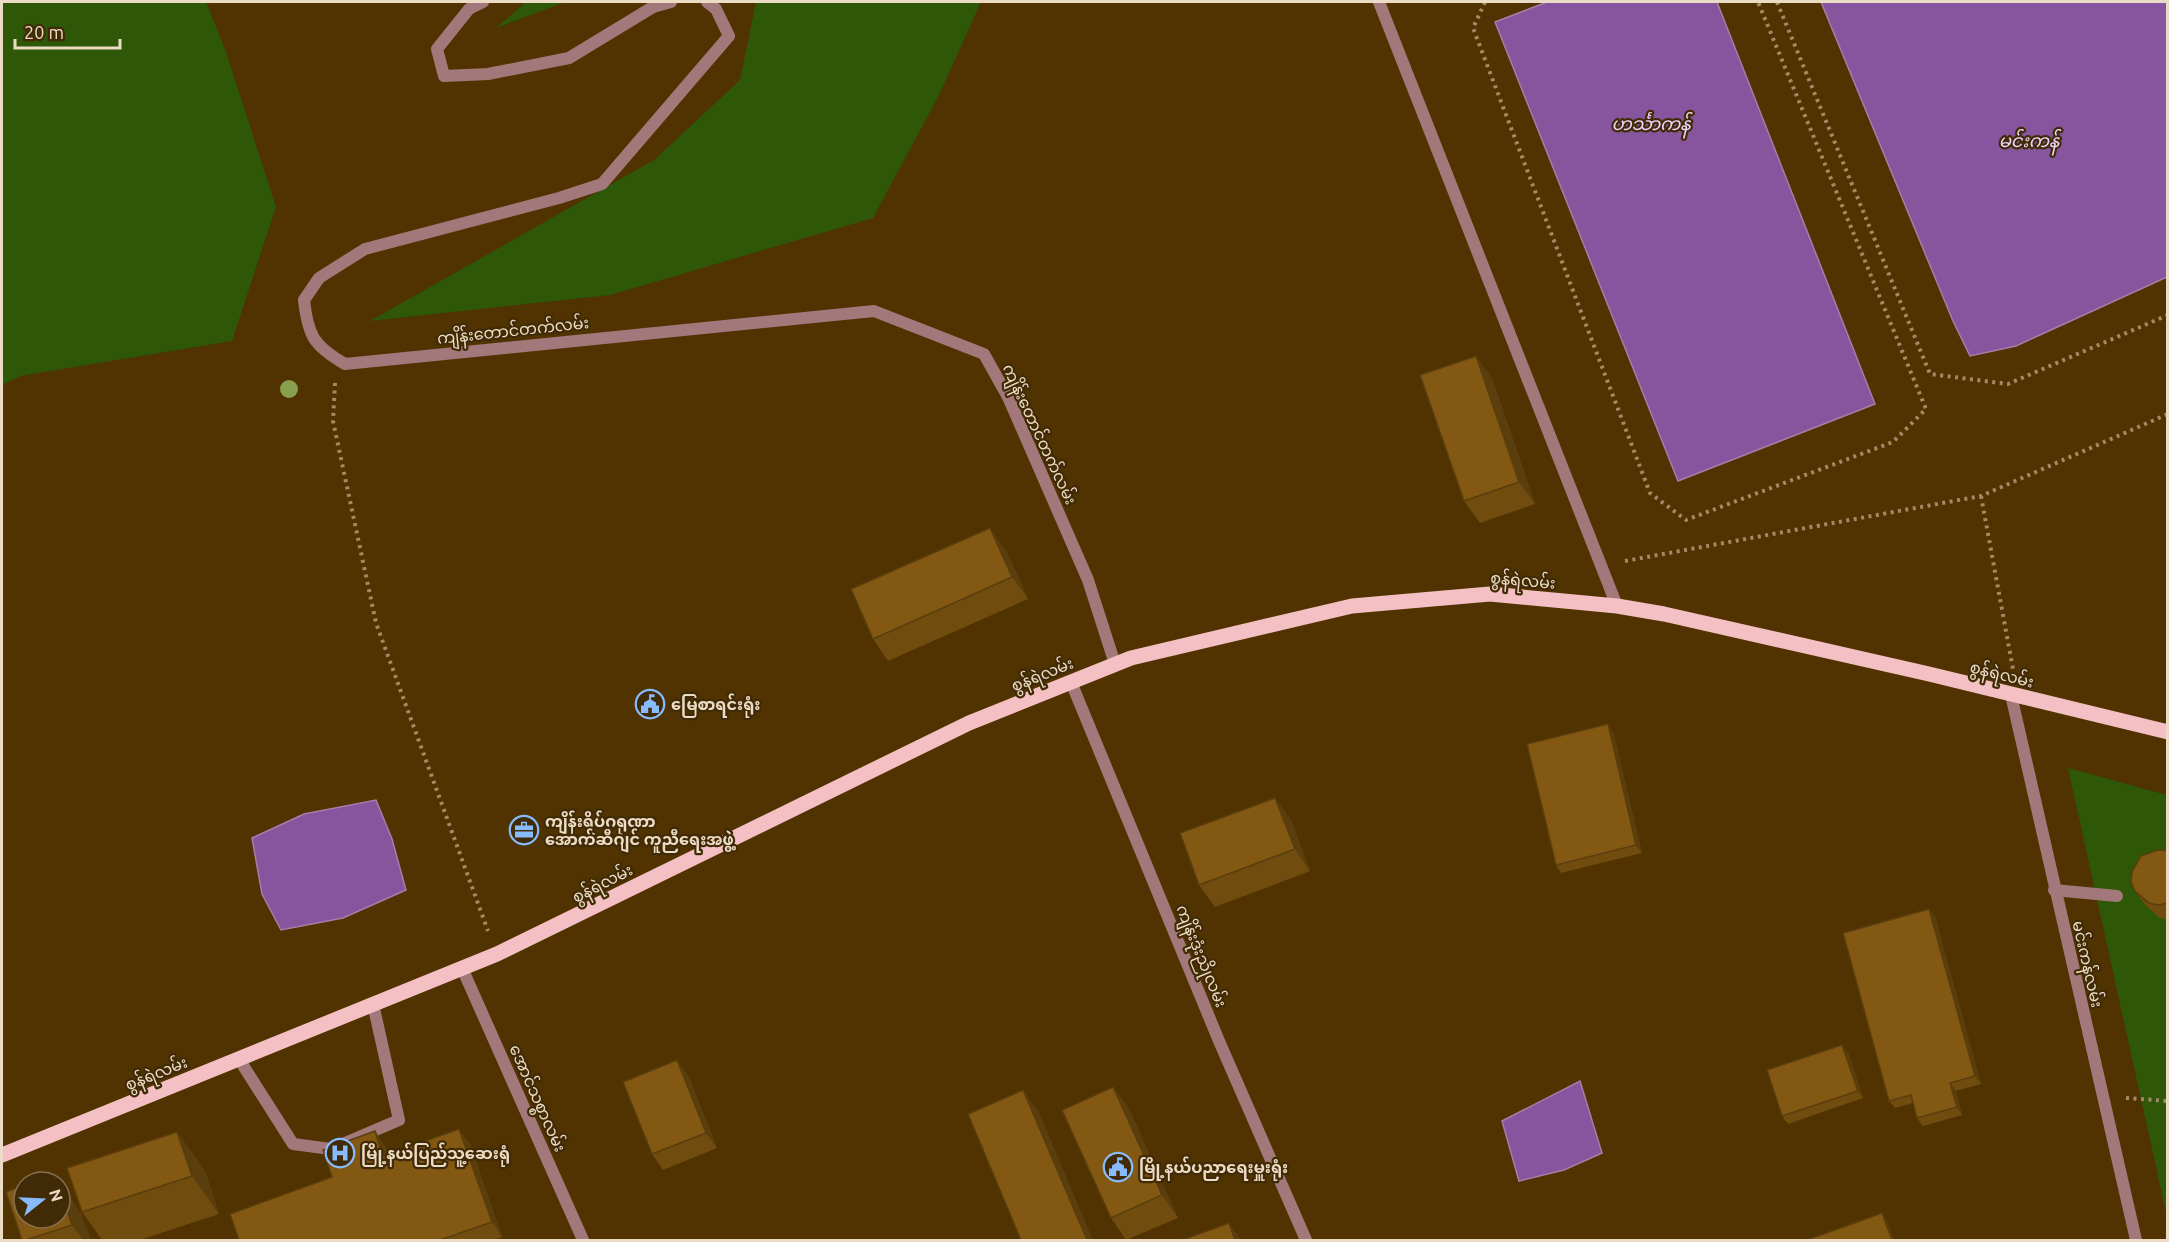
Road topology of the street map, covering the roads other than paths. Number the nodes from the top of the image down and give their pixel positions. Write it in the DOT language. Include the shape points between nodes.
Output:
graph roads {
  1 [pos="483,2"];
  2 [pos="671,2"];
  3 [pos="707,2"];
  4 [pos="1379,2"];
  5 [pos="1617,606"];
  6 [pos="1115,664"];
  7 [pos="1071,682"];
  8 [pos="2014,695"];
  9 [pos="2168,732"];
  10 [pos="2054,890"];
  11 [pos="2117,896"];
  12 [pos="462,968"];
  13 [pos="373,1004"];
  14 [pos="239,1059"];
  15 [pos="2,1155"];
  16 [pos="583,1240"];
  17 [pos="1306,1240"];
  18 [pos="2136,1240"];
  1 -- 2 [label="street" via="468,9 437,49 444,76 488,74 569,58 653,7"];
  3 -- 6 [label="street, ကျိန်းတောင်တက်လမ်း" via="716,9 729,36 602,184 365,249 319,278 304,300 307,326 317,345 345,364 874,311 984,354 1008,397 1079,559"];
  4 -- 5 [label="street"];
  5 -- 6 [label="main road, စွန်ရဲလမ်း" via="1490,594 1353,606"];
  5 -- 8 [label="main road, စွန်ရဲလမ်း"];
  6 -- 7 [label="main road, စွန်ရဲလမ်း"];
  7 -- 12 [label="main road, စွန်ရဲလမ်း" via="969,723"];
  7 -- 17 [label="street, ကျိန်းဒုံးညိုလမ်း"];
  8 -- 9 [label="main road, စွန်ရဲလမ်း"];
  8 -- 10 [label="street, မင်းကန်လမ်း"];
  10 -- 11 [label="street"];
  10 -- 18 [label="street, မင်းကန်လမ်း"];
  12 -- 13 [label="main road, စွန်ရဲလမ်း"];
  12 -- 16 [label="street, အောင်သစ္စာလမ်း"];
  13 -- 14 [label="main road, စွန်ရဲလမ်း"];
  13 -- 14 [label="street" via="399,1120 331,1149 293,1144"];
  14 -- 15 [label="main road, စွန်ရဲလမ်း"];
}
